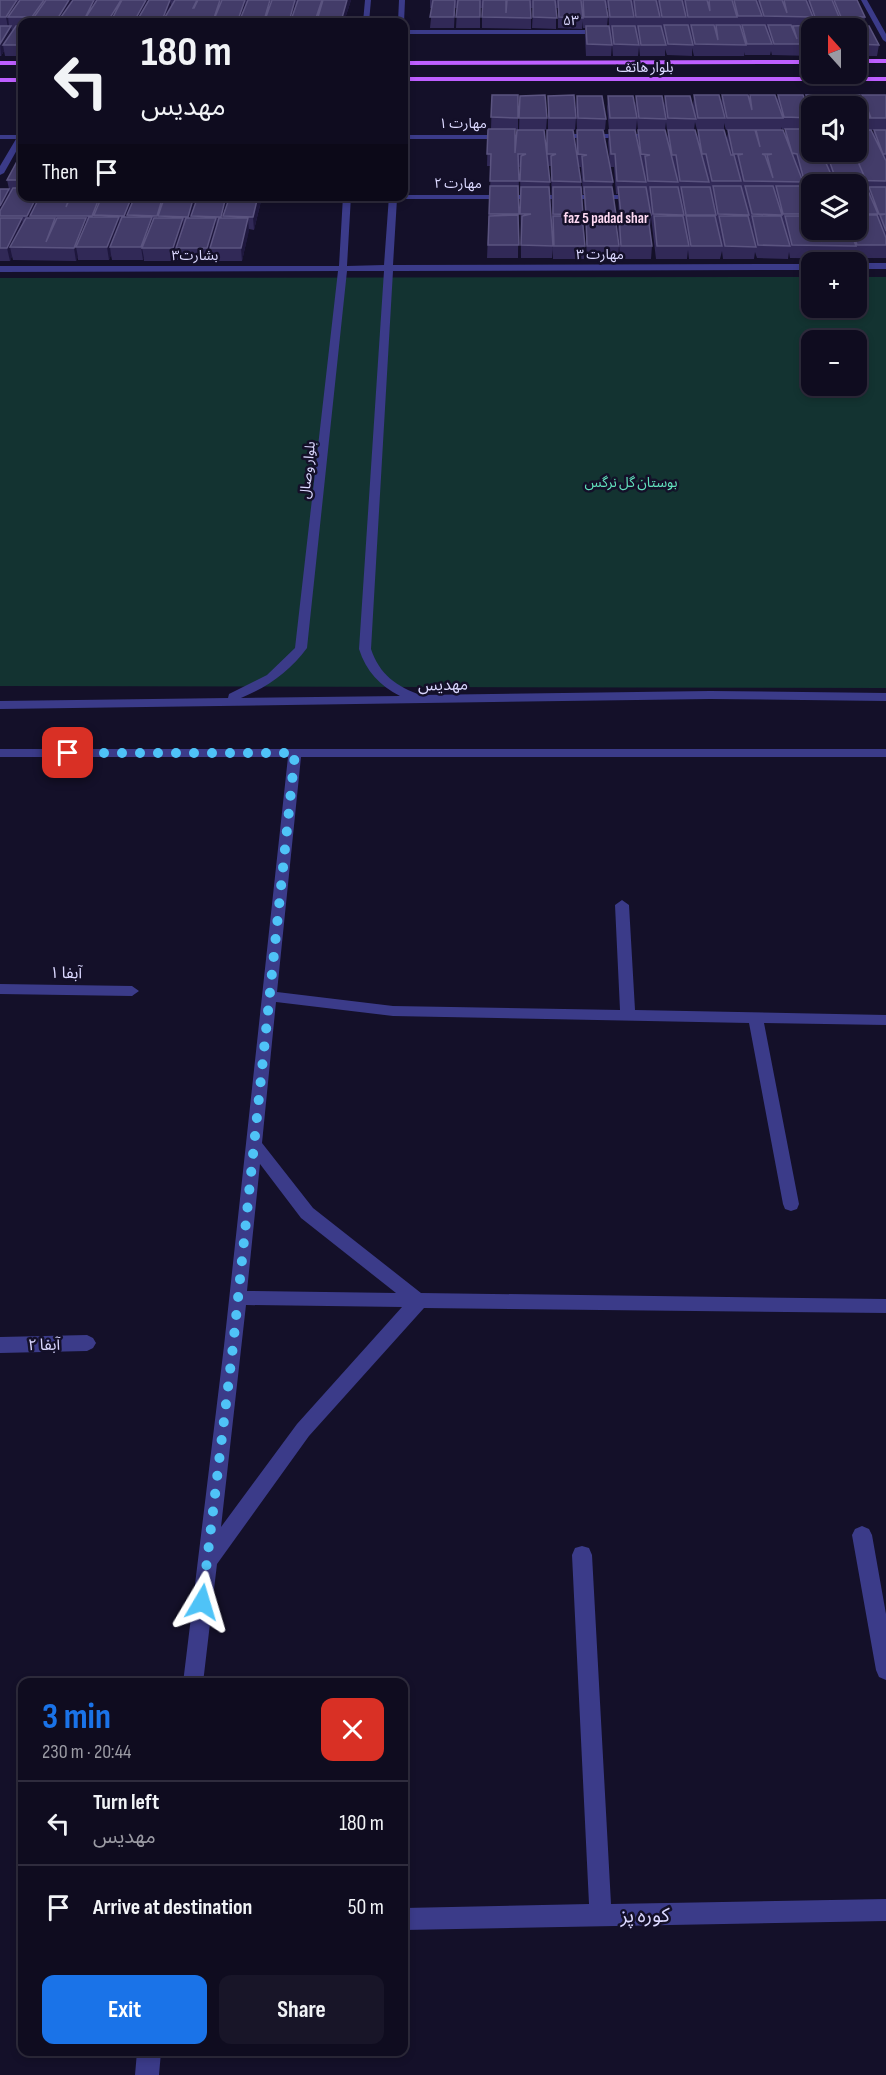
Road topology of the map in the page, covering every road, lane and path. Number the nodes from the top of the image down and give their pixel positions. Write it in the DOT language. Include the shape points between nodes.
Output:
graph roads {
  1 [pos="368,0"];
  2 [pos="402,0"];
  3 [pos="864,0"];
  4 [pos="366,18"];
  5 [pos="401,18"];
  6 [pos="873,31"];
  7 [pos="884,31"];
  8 [pos="408,32"];
  9 [pos="672,32"];
  10 [pos="886,40"];
  11 [pos="886,61"];
  12 [pos="801,62"];
  13 [pos="867,62"];
  14 [pos="0,63"];
  15 [pos="18,63"];
  16 [pos="408,63"];
  17 [pos="886,78"];
  18 [pos="408,79"];
  19 [pos="0,80"];
  20 [pos="18,80"];
  21 [pos="515,136"];
  22 [pos="549,136"];
  23 [pos="668,136"];
  24 [pos="0,137"];
  25 [pos="18,137"];
  26 [pos="408,137"];
  27 [pos="18,144"];
  28 [pos="0,173"];
  29 [pos="648,196"];
  30 [pos="408,197"];
  31 [pos="347,201"];
  32 [pos="393,201"];
  33 [pos="867,266"];
  34 [pos="886,266"];
  35 [pos="801,267"];
  36 [pos="343,268"];
  37 [pos="390,268"];
  38 [pos="0,269"];
  39 [pos="886,697"];
  40 [pos="426,700"];
  41 [pos="221,701"];
  42 [pos="0,705"];
  43 [pos="0,753"];
  44 [pos="295,753"];
  45 [pos="886,753"];
  46 [pos="622,905"];
  47 [pos="0,989"];
  48 [pos="132,991"];
  49 [pos="269,996"];
  50 [pos="628,1016"];
  51 [pos="756,1019"];
  52 [pos="886,1020"];
  53 [pos="254,1144"];
  54 [pos="791,1204"];
  55 [pos="238,1298"];
  56 [pos="418,1301"];
  57 [pos="886,1306"];
  58 [pos="87,1343"];
  59 [pos="0,1345"];
  60 [pos="862,1535"];
  61 [pos="582,1555"];
  62 [pos="207,1562"];
  63 [pos="886,1670"];
  64 [pos="194,1678"];
  65 [pos="886,1910"];
  66 [pos="601,1916"];
  67 [pos="408,1919"];
  68 [pos="149,2056"];
  69 [pos="147,2075"];
  1 -- 4 [label="street"];
  2 -- 5 [label="street"];
  3 -- 7 [label="street"];
  6 -- 7 [label="street"];
  7 -- 10 [label="street"];
  8 -- 9 [label="street, ۵۳"];
  11 -- 13 [label="main road"];
  12 -- 16 [label="main road"];
  14 -- 15 [label="main road"];
  17 -- 18 [label="main road, بلوار هاتف"];
  19 -- 20 [label="main road"];
  21 -- 26 [label="street, مهارت ۱"];
  22 -- 23 [label="street"];
  24 -- 25 [label="street"];
  27 -- 28 [label="street"];
  29 -- 30 [label="street, مهارت ۲"];
  31 -- 36 [label="street, بلوار وصال"];
  32 -- 37 [label="street"];
  33 -- 34 [label="street"];
  35 -- 37 [label="street, مهارت ۳"];
  36 -- 37 [label="street, بشارت۳"];
  36 -- 38 [label="street, بشارت۳"];
  36 -- 41 [label="street, بلوار وصال" via="301,648 283,671 270,680"];
  37 -- 40 [label="street" via="365,649 368,661 384,681 405,694"];
  39 -- 40 [label="street, مهدیس" via="710,695"];
  40 -- 41 [label="street, مهدیس"];
  41 -- 42 [label="street, مهدیس"];
  43 -- 44 [label="street"];
  44 -- 45 [label="street"];
  44 -- 49 [label="street"];
  46 -- 50 [label="street"];
  47 -- 48 [label="street, آبفا ۱"];
  49 -- 50 [label="street" via="393,1011"];
  49 -- 53 [label="street"];
  50 -- 51 [label="street"];
  51 -- 52 [label="street"];
  51 -- 54 [label="street"];
  53 -- 55 [label="street"];
  53 -- 56 [label="street" via="307,1213"];
  55 -- 56 [label="street"];
  55 -- 62 [label="street"];
  56 -- 57 [label="street"];
  56 -- 62 [label="street" via="303,1430"];
  58 -- 59 [label="street, آبفا ۲"];
  60 -- 63 [label="street"];
  61 -- 66 [label="street"];
  62 -- 64 [label="street"];
  65 -- 66 [label="street, کوره پز"];
  66 -- 67 [label="street, کوره پز"];
  68 -- 69 [label="street"];
}
